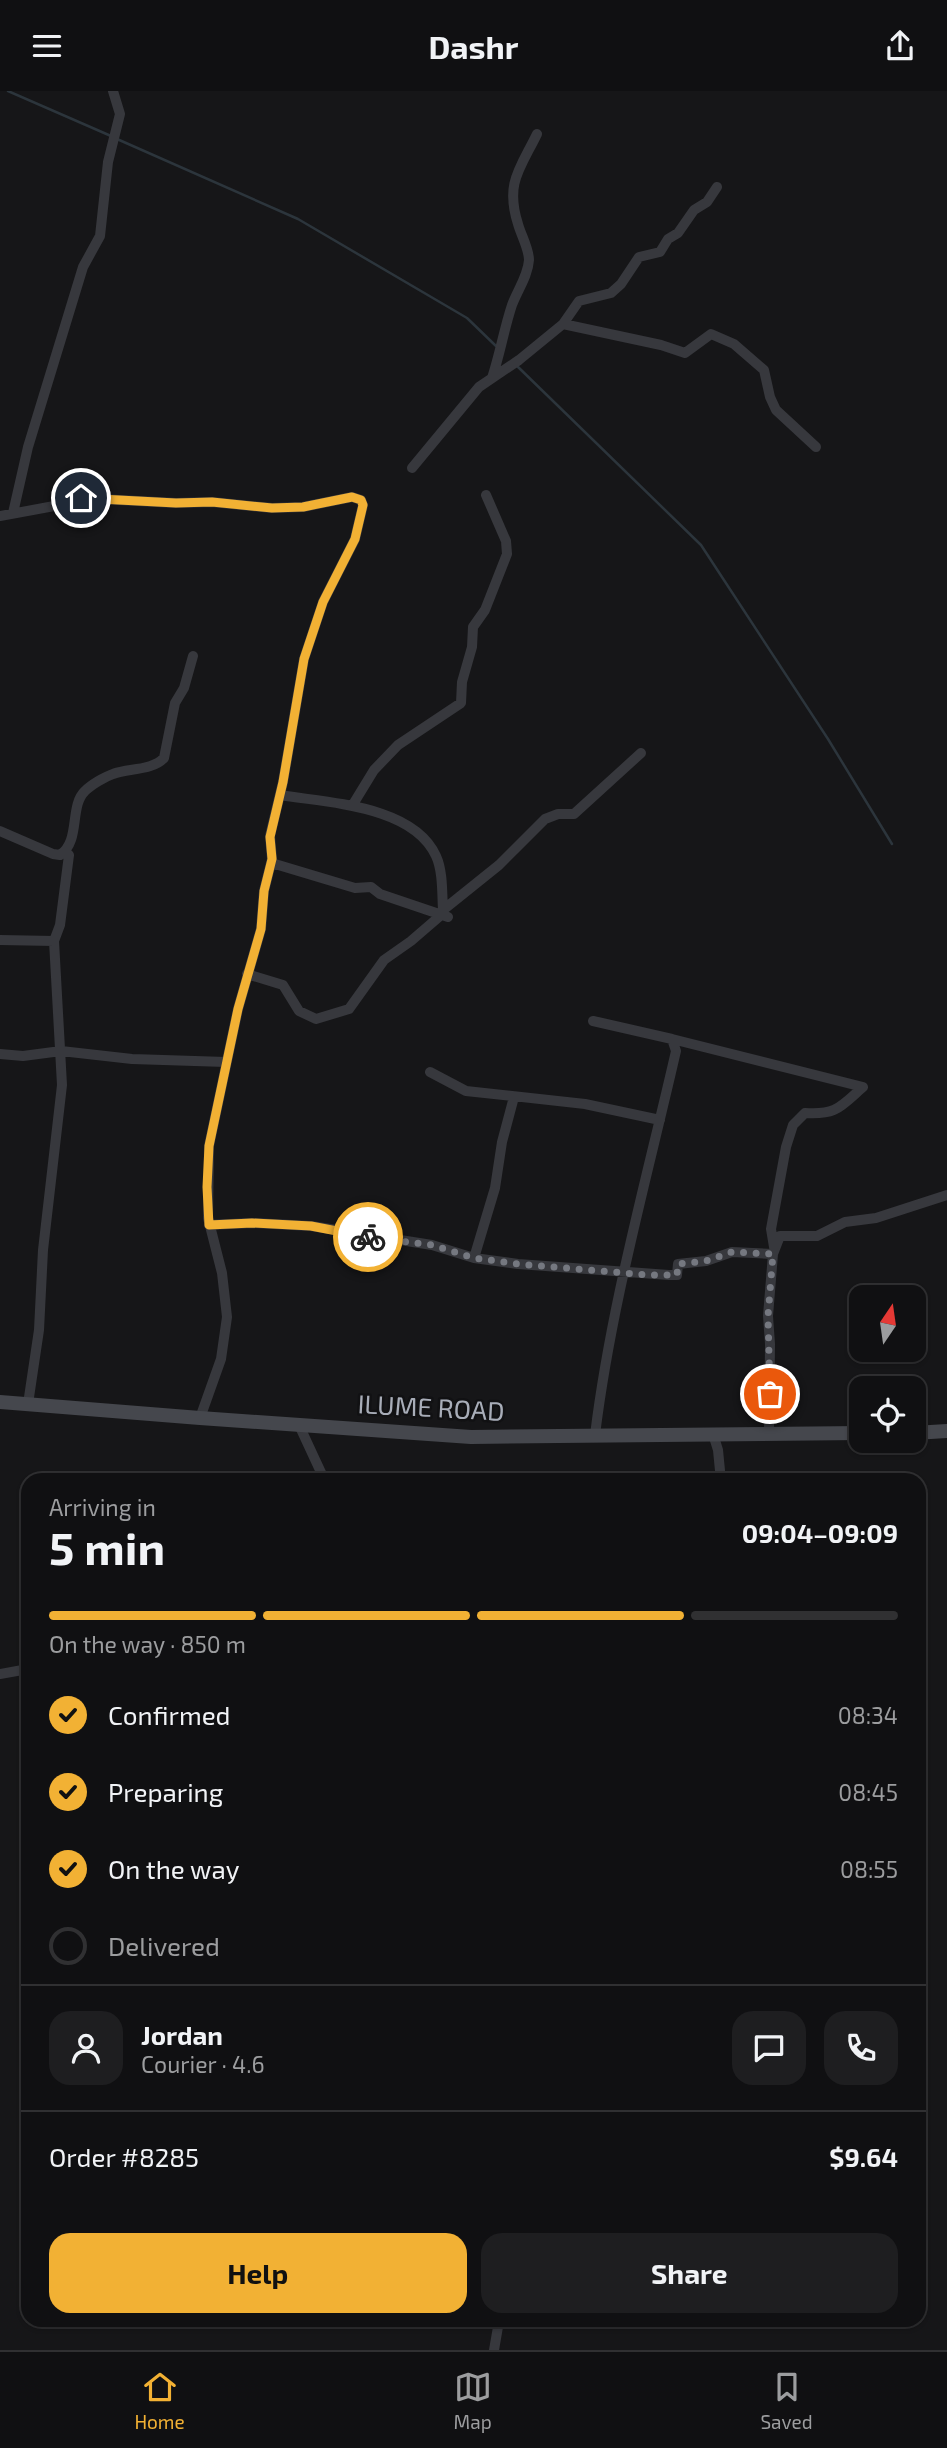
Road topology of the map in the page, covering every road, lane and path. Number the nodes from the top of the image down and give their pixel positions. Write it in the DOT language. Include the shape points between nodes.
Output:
graph roads {
  1 [pos="113,91"];
  2 [pos="537,134"];
  3 [pos="717,187"];
  4 [pos="563,324"];
  5 [pos="492,378"];
  6 [pos="816,447"];
  7 [pos="412,468"];
  8 [pos="486,495"];
  9 [pos="13,513"];
  10 [pos="0,516"];
  11 [pos="194,656"];
  12 [pos="641,753"];
  13 [pos="280,795"];
  14 [pos="352,806"];
  15 [pos="0,831"];
  16 [pos="69,855"];
  17 [pos="275,864"];
  18 [pos="444,914"];
  19 [pos="0,940"];
  20 [pos="54,941"];
  21 [pos="247,974"];
  22 [pos="593,1021"];
  23 [pos="672,1039"];
  24 [pos="61,1051"];
  25 [pos="0,1054"];
  26 [pos="226,1062"];
  27 [pos="430,1072"];
  28 [pos="514,1097"];
  29 [pos="660,1120"];
  30 [pos="947,1195"];
  31 [pos="209,1225"];
  32 [pos="773,1251"];
  33 [pos="474,1258"];
  34 [pos="624,1273"];
  35 [pos="0,1402"];
  36 [pos="28,1404"];
  37 [pos="200,1418"];
  38 [pos="299,1425"];
  39 [pos="947,1431"];
  40 [pos="926,1432"];
  41 [pos="769,1433"];
  42 [pos="849,1433"];
  43 [pos="713,1434"];
  44 [pos="595,1435"];
  45 [pos="321,1473"];
  46 [pos="720,1473"];
  47 [pos="21,1670"];
  48 [pos="0,1674"];
  49 [pos="498,2327"];
  50 [pos="494,2350"];
  1 -- 9 [label="street" via="120,114 108,162 100,236 83,268 28,447"];
  2 -- 5 [label="street" via="519,166 512,191 529,258"];
  3 -- 4 [label="street" via="660,252 639,257 611,293 579,301"];
  4 -- 5 [label="street"];
  4 -- 6 [label="street" via="685,352 711,334 734,344 764,370 776,410"];
  5 -- 7 [label="street" via="479,387"];
  8 -- 14 [label="street" via="507,554 485,610 473,627 461,703 398,745 374,770"];
  9 -- 10 [label="street"];
  9 -- 13 [label="street" via="81,498 272,508 352,497 361,500 355,539 323,602 304,659"];
  11 -- 15 [label="street" via="175,703 164,758 160,763 113,774 84,792 66,851 53,854"];
  12 -- 18 [label="street" via="574,814 545,819"];
  13 -- 14 [label="street"];
  13 -- 21 [label="street" via="270,837 272,859 261,929"];
  14 -- 18 [label="street" via="395,818 435,853"];
  16 -- 20 [label="street"];
  17 -- 18 [label="street" via="355,888 371,887"];
  18 -- 21 [label="street" via="384,960 349,1009 327,1016 305,1015 283,985"];
  19 -- 20 [label="street"];
  20 -- 24 [label="street"];
  21 -- 26 [label="street"];
  22 -- 23 [label="street"];
  23 -- 29 [label="street" via="676,1051"];
  23 -- 32 [label="street" via="863,1087 827,1115 805,1113 793,1125 771,1229"];
  24 -- 25 [label="street"];
  24 -- 26 [label="street"];
  24 -- 36 [label="street" via="61,1103"];
  26 -- 31 [label="street" via="209,1146"];
  27 -- 28 [label="street" via="466,1091"];
  28 -- 29 [label="street" via="584,1104"];
  28 -- 33 [label="street" via="495,1188"];
  29 -- 34 [label="street"];
  30 -- 32 [label="street" via="876,1218 845,1222 817,1236 780,1236"];
  31 -- 33 [label="street" via="311,1226 432,1245"];
  31 -- 37 [label="street" via="222,1273 227,1317 221,1359"];
  32 -- 34 [label="street" via="732,1252 678,1264 677,1275"];
  32 -- 41 [label="street" via="768,1316"];
  33 -- 34 [label="street"];
  34 -- 44 [label="street"];
  35 -- 36 [label="street, ILUME ROAD"];
  36 -- 37 [label="street, ILUME ROAD"];
  37 -- 38 [label="street, ILUME ROAD"];
  38 -- 44 [label="street, ILUME ROAD" via="471,1437"];
  38 -- 45 [label="street"];
  39 -- 40 [label="street"];
  41 -- 42 [label="street, ILUME ROAD"];
  41 -- 43 [label="street, ILUME ROAD"];
  43 -- 44 [label="street, ILUME ROAD"];
  43 -- 46 [label="street"];
  47 -- 48 [label="street"];
  49 -- 50 [label="street"];
}
